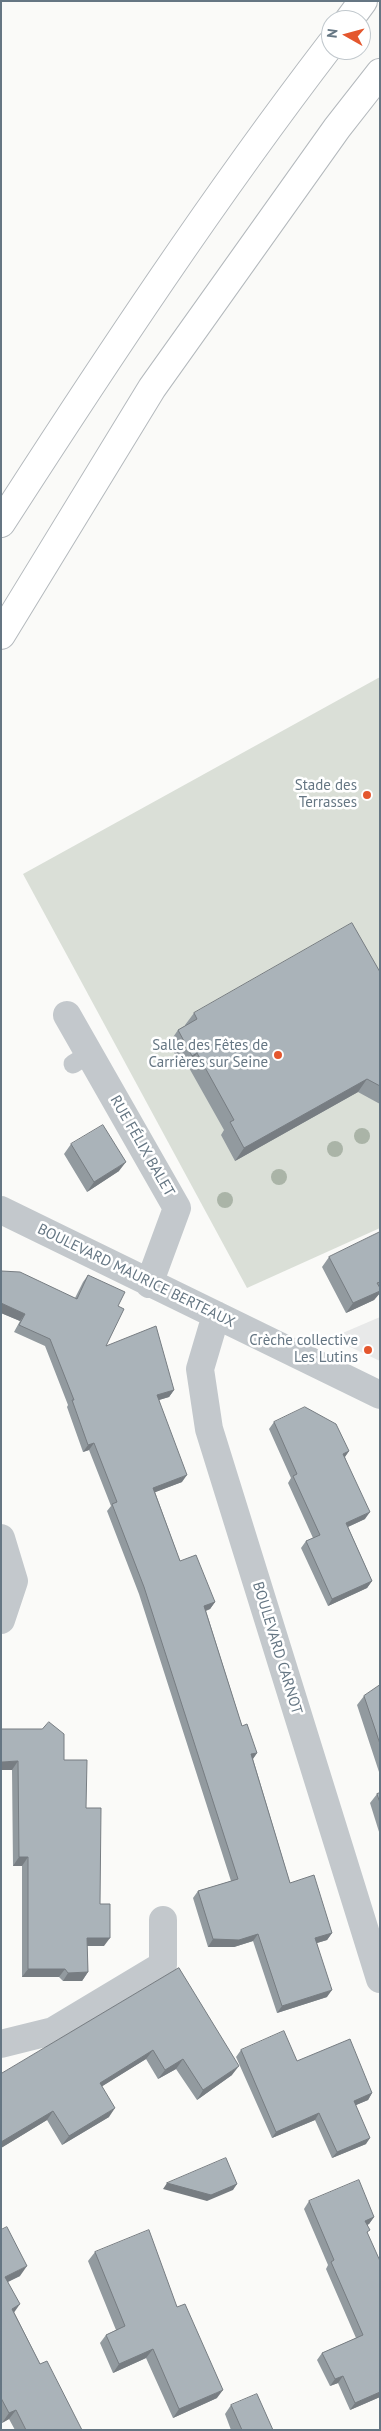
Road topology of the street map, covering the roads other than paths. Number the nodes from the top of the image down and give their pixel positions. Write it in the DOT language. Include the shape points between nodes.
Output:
graph roads {
  1 [pos="321,58"];
  2 [pos="380,73"];
  3 [pos="1,524"];
  4 [pos="1,636"];
  5 [pos="67,1015"];
  6 [pos="1,1210"];
  7 [pos="149,1284"];
  8 [pos="216,1315"];
  9 [pos="380,1395"];
  10 [pos="1,1538"];
  11 [pos="1,1620"];
  12 [pos="163,1920"];
  13 [pos="380,1979"];
  14 [pos="1,2044"];
  1 -- 3 [label="highway" via="207,212 106,360"];
  2 -- 4 [label="highway" via="152,388"];
  5 -- 7 [label="street, RUE FÉLIX BALET" via="81,1059 177,1208"];
  6 -- 7 [label="street, BOULEVARD MAURICE BERTEAUX"];
  7 -- 8 [label="street, BOULEVARD MAURICE BERTEAUX"];
  8 -- 9 [label="street, BOULEVARD MAURICE BERTEAUX"];
  8 -- 13 [label="street, BOULEVARD CARNOT" via="200,1369 209,1429"];
  10 -- 11 [label="street" via="14,1580"];
  12 -- 14 [label="street" via="163,1965 54,2031"];
}
